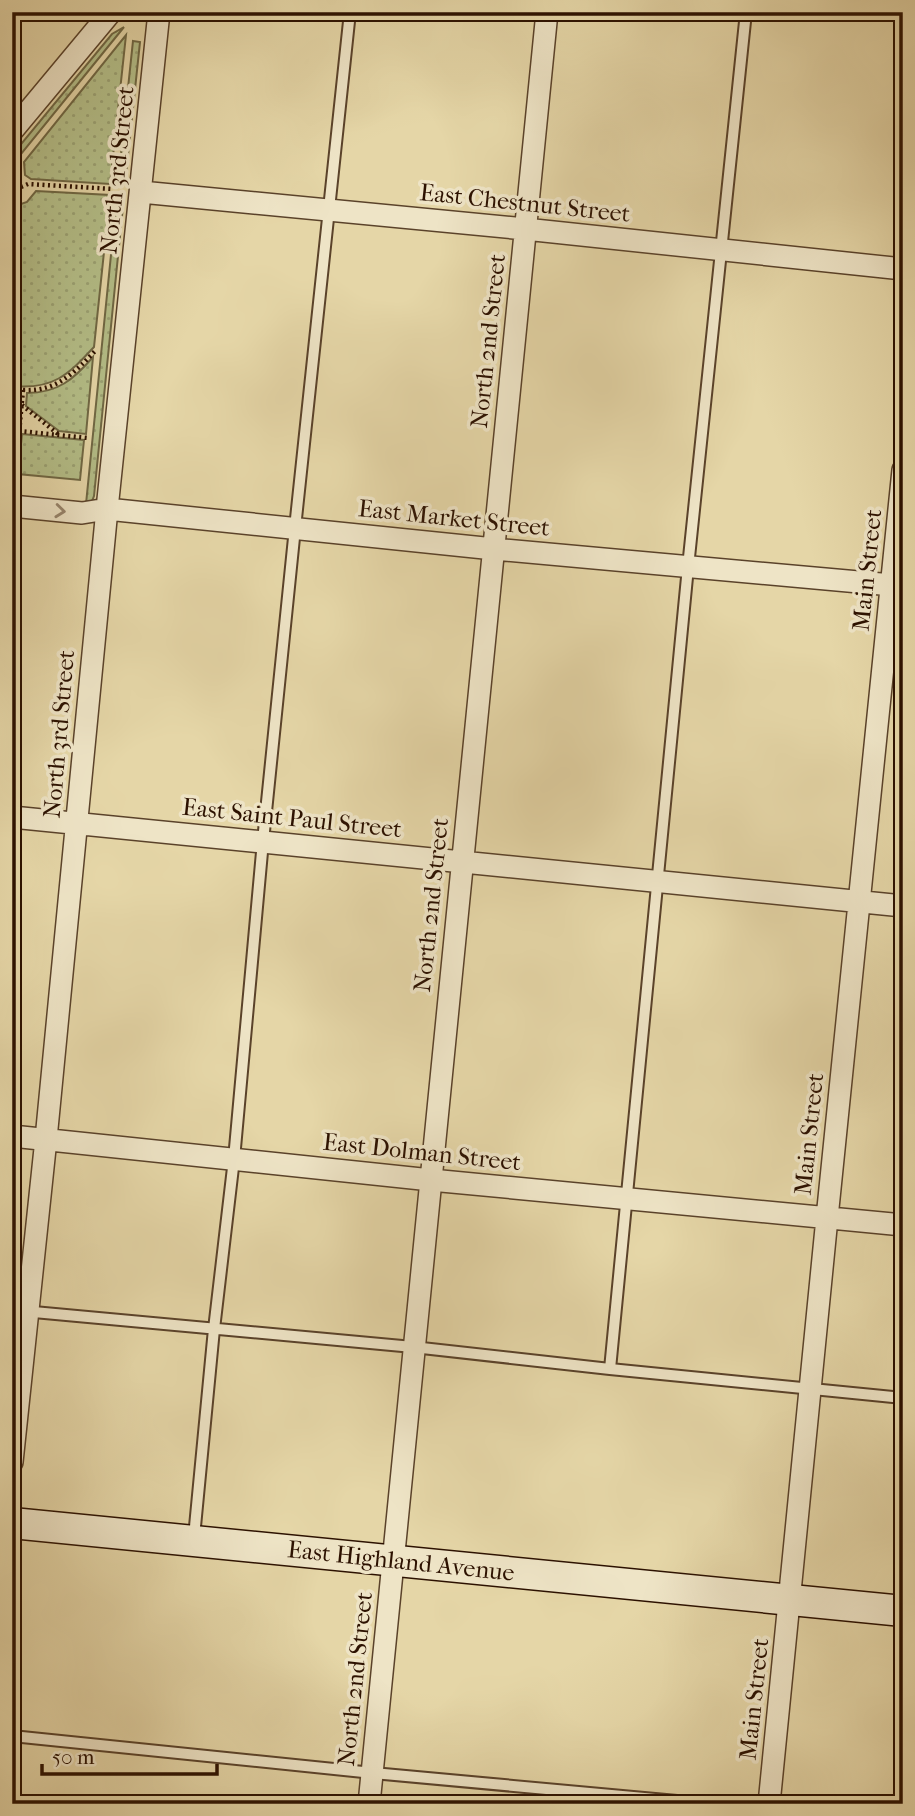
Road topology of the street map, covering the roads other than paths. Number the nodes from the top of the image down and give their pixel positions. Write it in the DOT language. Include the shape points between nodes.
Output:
graph roads {
  1 [pos="111,12"];
  2 [pos="159,12"];
  3 [pos="350,12"];
  4 [pos="547,12"];
  5 [pos="746,12"];
  6 [pos="12,131"];
  7 [pos="141,192"];
  8 [pos="329,210"];
  9 [pos="525,229"];
  10 [pos="720,249"];
  11 [pos="903,269"];
  12 [pos="903,470"];
  13 [pos="12,506"];
  14 [pos="107,509"];
  15 [pos="295,528"];
  16 [pos="494,549"];
  17 [pos="688,567"];
  18 [pos="897,585"];
  19 [pos="12,817"];
  20 [pos="77,823"];
  21 [pos="263,841"];
  22 [pos="461,862"];
  23 [pos="657,882"];
  24 [pos="859,902"];
  25 [pos="903,906"];
  26 [pos="12,1136"];
  27 [pos="46,1139"];
  28 [pos="234,1159"];
  29 [pos="431,1180"];
  30 [pos="626,1199"];
  31 [pos="827,1218"];
  32 [pos="903,1226"];
  33 [pos="20,1310"];
  34 [pos="214,1329"];
  35 [pos="413,1347"];
  36 [pos="610,1369"];
  37 [pos="811,1389"];
  38 [pos="903,1398"];
  39 [pos="12,1462"];
  40 [pos="12,1522"];
  41 [pos="194,1540"];
  42 [pos="393,1559"];
  43 [pos="790,1601"];
  44 [pos="903,1612"];
  45 [pos="12,1736"];
  46 [pos="373,1773"];
  47 [pos="369,1804"];
  48 [pos="710,1804"];
  49 [pos="769,1804"];
  1 -- 6 [label="street"];
  2 -- 7 [label="street, North 3rd Street"];
  3 -- 8 [label="lane"];
  4 -- 9 [label="street, North 2nd Street"];
  5 -- 10 [label="lane"];
  7 -- 8 [label="street, East Chestnut Street"];
  7 -- 14 [label="street, North 3rd Street"];
  8 -- 9 [label="street, East Chestnut Street"];
  8 -- 15 [label="lane"];
  9 -- 10 [label="street, East Chestnut Street"];
  9 -- 16 [label="street, North 2nd Street"];
  10 -- 11 [label="street, East Chestnut Street"];
  10 -- 17 [label="lane"];
  12 -- 18 [label="street, Main Street"];
  13 -- 14 [label="street, East Market Street, one-way" via="82,513"];
  14 -- 15 [label="street, East Market Street"];
  14 -- 20 [label="street, North 3rd Street"];
  15 -- 16 [label="street, East Market Street"];
  15 -- 21 [label="lane"];
  16 -- 17 [label="street, East Market Street"];
  16 -- 22 [label="street, North 2nd Street"];
  17 -- 18 [label="street, East Market Street"];
  17 -- 23 [label="lane"];
  18 -- 24 [label="street, Main Street"];
  19 -- 20 [label="street, East Saint Paul Street"];
  20 -- 21 [label="street, East Saint Paul Street"];
  20 -- 27 [label="street, North 3rd Street"];
  21 -- 22 [label="street, East Saint Paul Street"];
  21 -- 28 [label="lane"];
  22 -- 23 [label="street, East Saint Paul Street"];
  22 -- 29 [label="street, North 2nd Street"];
  23 -- 24 [label="street, East Saint Paul Street"];
  23 -- 30 [label="lane"];
  24 -- 25 [label="street, East Saint Paul Street"];
  24 -- 31 [label="street, Main Street"];
  26 -- 27 [label="street, East Dolman Street"];
  27 -- 28 [label="street, East Dolman Street"];
  27 -- 33 [label="street, North 3rd Street"];
  28 -- 29 [label="street, East Dolman Street"];
  28 -- 34 [label="lane"];
  29 -- 30 [label="street, East Dolman Street"];
  29 -- 35 [label="street, North 2nd Street"];
  30 -- 31 [label="street, East Dolman Street"];
  30 -- 36 [label="lane"];
  31 -- 32 [label="street, East Dolman Street"];
  31 -- 37 [label="street, Main Street"];
  33 -- 34 [label="lane"];
  33 -- 39 [label="street, North 3rd Street"];
  34 -- 35 [label="lane"];
  34 -- 41 [label="lane"];
  35 -- 36 [label="lane"];
  35 -- 42 [label="street, North 2nd Street"];
  36 -- 37 [label="lane"];
  37 -- 38 [label="lane"];
  37 -- 43 [label="street, Main Street"];
  40 -- 41 [label="street, East Highland Avenue"];
  41 -- 42 [label="street, East Highland Avenue"];
  42 -- 43 [label="street, East Highland Avenue"];
  42 -- 46 [label="street, North 2nd Street"];
  43 -- 44 [label="street, East Highland Avenue"];
  43 -- 49 [label="street, Main Street"];
  45 -- 46 [label="lane"];
  46 -- 47 [label="street, North 2nd Street"];
  46 -- 48 [label="lane"];
}
